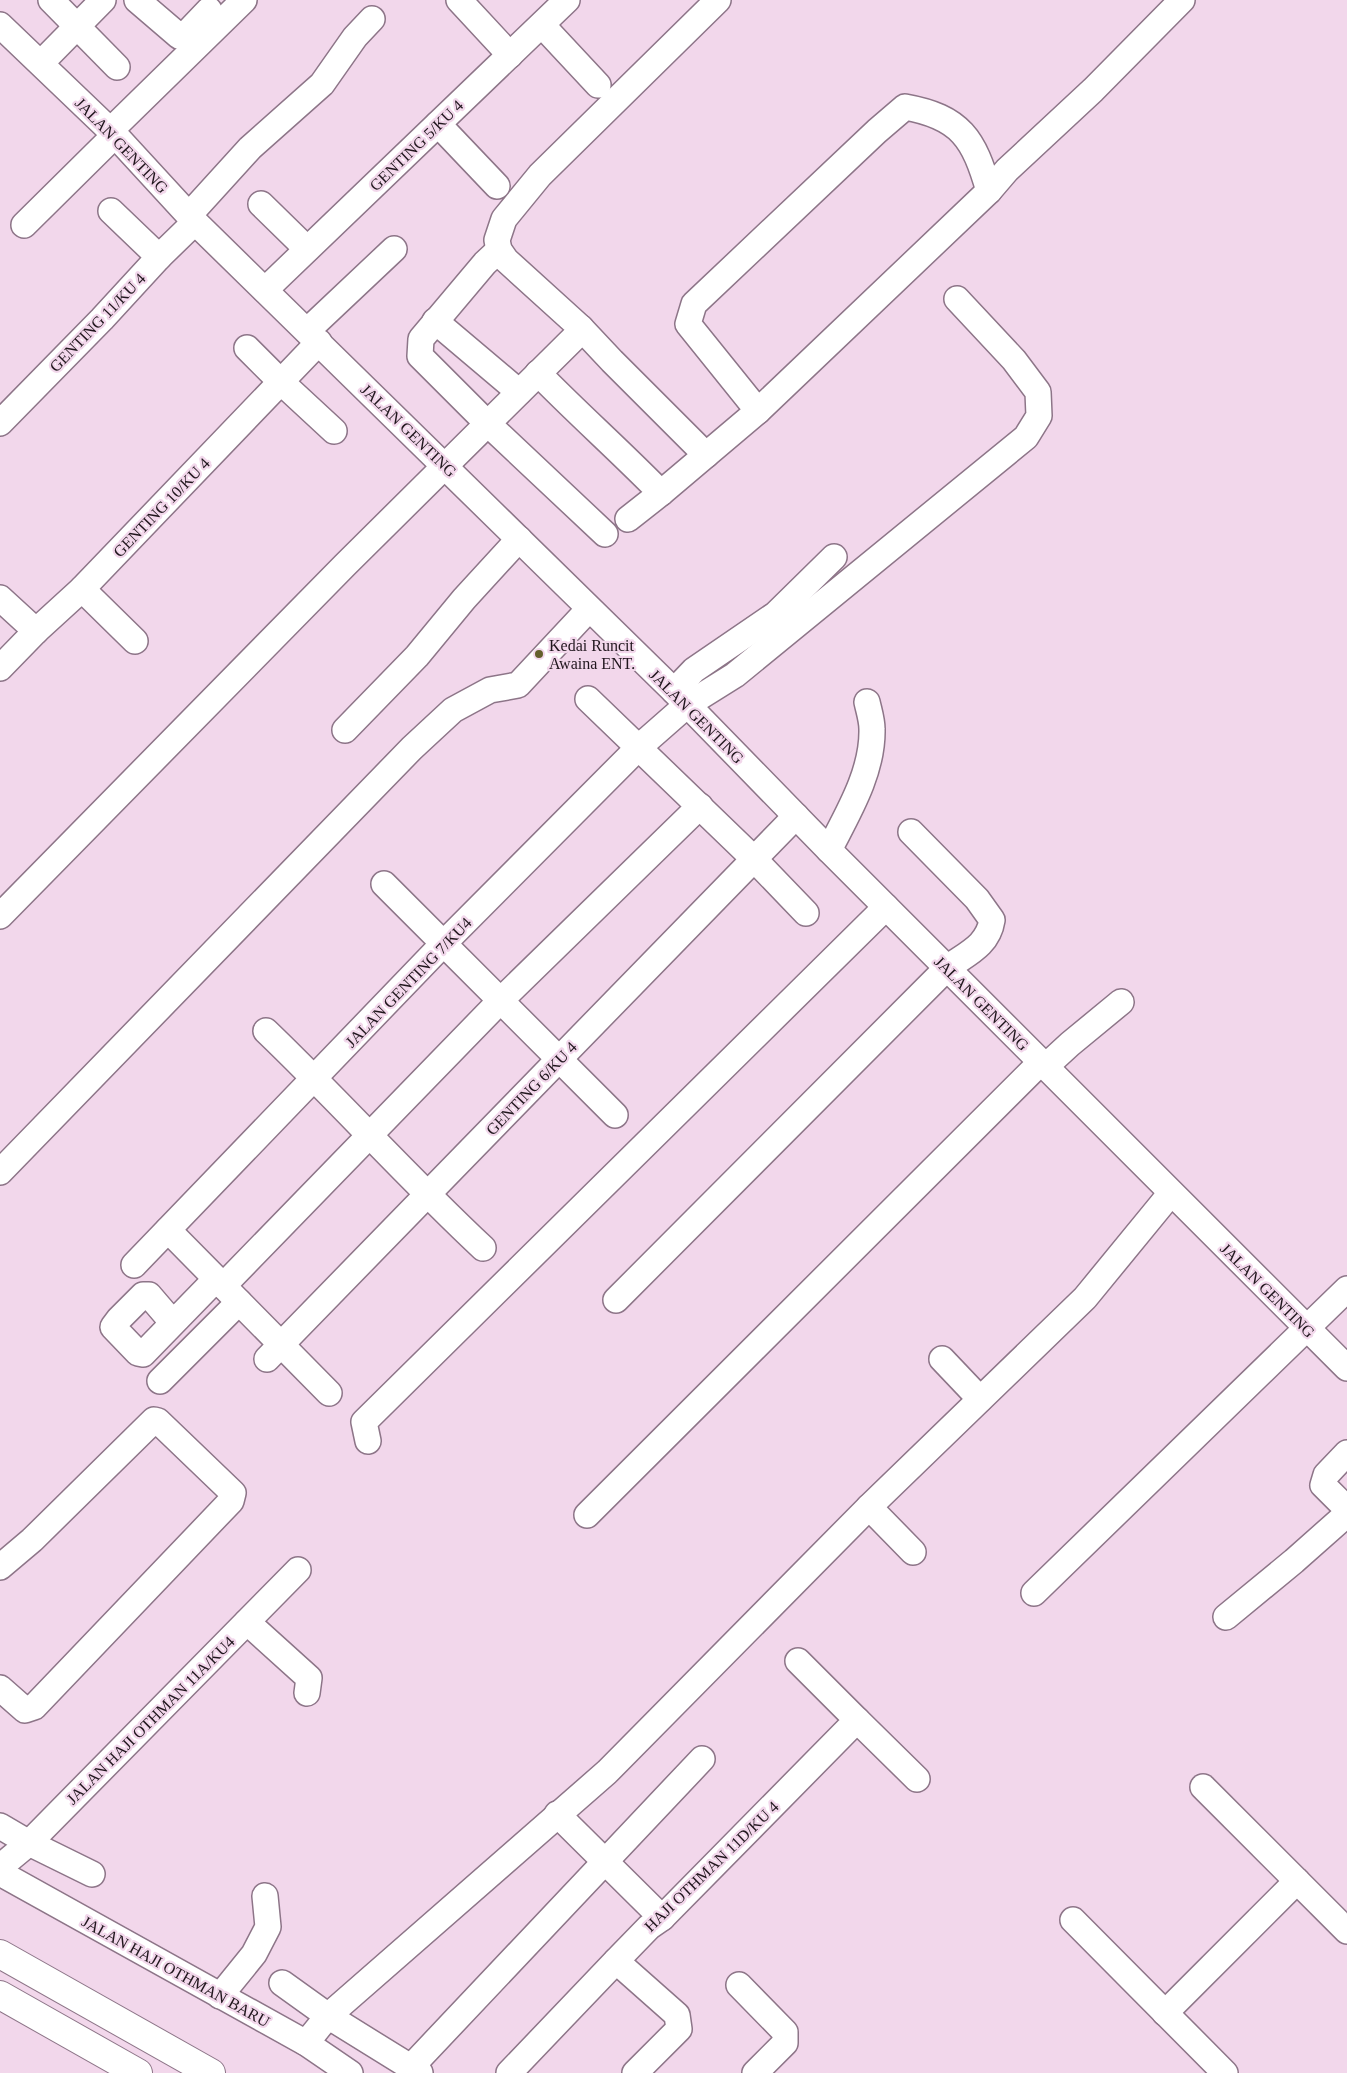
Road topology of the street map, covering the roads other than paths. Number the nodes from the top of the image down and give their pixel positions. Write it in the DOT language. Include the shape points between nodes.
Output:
graph roads {
  1 [pos="52,0"];
  2 [pos="103,0"];
  3 [pos="137,0"];
  4 [pos="219,0"];
  5 [pos="244,0"];
  6 [pos="458,0"];
  7 [pos="567,0"];
  8 [pos="718,0"];
  9 [pos="1182,0"];
  10 [pos="372,19"];
  11 [pos="0,25"];
  12 [pos="542,25"];
  13 [pos="78,26"];
  14 [pos="510,55"];
  15 [pos="41,63"];
  16 [pos="117,67"];
  17 [pos="598,85"];
  18 [pos="438,124"];
  19 [pos="112,133"];
  20 [pos="497,186"];
  21 [pos="989,191"];
  22 [pos="261,204"];
  23 [pos="111,211"];
  24 [pos="192,218"];
  25 [pos="24,225"];
  26 [pos="308,249"];
  27 [pos="394,249"];
  28 [pos="499,250"];
  29 [pos="159,257"];
  30 [pos="265,290"];
  31 [pos="957,299"];
  32 [pos="435,322"];
  33 [pos="581,328"];
  34 [pos="313,336"];
  35 [pos="247,348"];
  36 [pos="538,373"];
  37 [pos="280,381"];
  38 [pos="519,392"];
  39 [pos="758,411"];
  40 [pos="0,423"];
  41 [pos="487,424"];
  42 [pos="334,431"];
  43 [pos="706,455"];
  44 [pos="445,465"];
  45 [pos="661,492"];
  46 [pos="628,519"];
  47 [pos="605,534"];
  48 [pos="519,539"];
  49 [pos="834,557"];
  50 [pos="82,590"];
  51 [pos="0,598"];
  52 [pos="589,609"];
  53 [pos="36,631"];
  54 [pos="135,641"];
  55 [pos="0,668"];
  56 [pos="681,698"];
  57 [pos="588,700"];
  58 [pos="867,702"];
  59 [pos="345,730"];
  60 [pos="638,748"];
  61 [pos="700,806"];
  62 [pos="796,816"];
  63 [pos="911,832"];
  64 [pos="829,850"];
  65 [pos="754,859"];
  66 [pos="384,884"];
  67 [pos="886,907"];
  68 [pos="806,913"];
  69 [pos="0,916"];
  70 [pos="444,944"];
  71 [pos="947,968"];
  72 [pos="501,1000"];
  73 [pos="1121,1002"];
  74 [pos="266,1031"];
  75 [pos="560,1058"];
  76 [pos="1043,1064"];
  77 [pos="314,1078"];
  78 [pos="614,1115"];
  79 [pos="369,1136"];
  80 [pos="0,1172"];
  81 [pos="1171,1194"];
  82 [pos="426,1196"];
  83 [pos="168,1230"];
  84 [pos="482,1248"];
  85 [pos="134,1265"];
  86 [pos="226,1289"];
  87 [pos="1347,1289"];
  88 [pos="616,1300"];
  89 [pos="173,1323"];
  90 [pos="1306,1328"];
  91 [pos="274,1352"];
  92 [pos="942,1359"];
  93 [pos="1347,1368"];
  94 [pos="160,1381"];
  95 [pos="330,1393"];
  96 [pos="980,1399"];
  97 [pos="368,1441"];
  98 [pos="1347,1453"];
  99 [pos="869,1507"];
  100 [pos="1347,1509"];
  101 [pos="1347,1514"];
  102 [pos="587,1515"];
  103 [pos="913,1552"];
  104 [pos="0,1567"];
  105 [pos="298,1570"];
  106 [pos="1034,1593"];
  107 [pos="1226,1618"];
  108 [pos="247,1622"];
  109 [pos="798,1661"];
  110 [pos="0,1688"];
  111 [pos="307,1693"];
  112 [pos="857,1720"];
  113 [pos="702,1759"];
  114 [pos="917,1779"];
  115 [pos="1203,1787"];
  116 [pos="557,1814"];
  117 [pos="0,1826"];
  118 [pos="29,1842"];
  119 [pos="606,1861"];
  120 [pos="0,1867"];
  121 [pos="0,1873"];
  122 [pos="92,1874"];
  123 [pos="1298,1881"];
  124 [pos="265,1896"];
  125 [pos="662,1918"];
  126 [pos="1073,1920"];
  127 [pos="1347,1931"];
  128 [pos="0,1954"];
  129 [pos="616,1961"];
  130 [pos="282,1983"];
  131 [pos="739,1985"];
  132 [pos="0,1995"];
  133 [pos="220,1996"];
  134 [pos="1165,2013"];
  135 [pos="328,2016"];
  136 [pos="306,2043"];
  137 [pos="416,2070"];
  138 [pos="138,2073"];
  139 [pos="211,2073"];
  140 [pos="350,2073"];
  141 [pos="509,2073"];
  142 [pos="635,2073"];
  143 [pos="755,2073"];
  144 [pos="1225,2073"];
  1 -- 13 [label="street"];
  2 -- 13 [label="street"];
  3 -- 4 [label="street" via="179,36 188,32"];
  5 -- 19 [label="street"];
  6 -- 14 [label="street"];
  7 -- 12 [label="street, GENTING 5/KU 4"];
  8 -- 28 [label="street" via="540,175 504,220 498,240"];
  9 -- 21 [label="street"];
  10 -- 24 [label="street, GENTING 11/KU 4" via="322,84 250,148"];
  11 -- 15 [label="street, JALAN GENTING"];
  12 -- 14 [label="street, GENTING 5/KU 4"];
  12 -- 17 [label="street"];
  13 -- 15 [label="street"];
  13 -- 16 [label="street"];
  14 -- 18 [label="street, GENTING 5/KU 4"];
  15 -- 19 [label="street, JALAN GENTING"];
  18 -- 20 [label="street"];
  18 -- 26 [label="street, GENTING 5/KU 4"];
  19 -- 24 [label="street, JALAN GENTING"];
  19 -- 25 [label="street"];
  21 -- 39 [label="street"];
  21 -- 39 [label="street" via="971,142 946,119 905,107 716,282 694,304 688,324"];
  22 -- 26 [label="street"];
  23 -- 29 [label="street"];
  24 -- 29 [label="street, GENTING 11/KU 4"];
  24 -- 30 [label="street, JALAN GENTING"];
  26 -- 30 [label="street, GENTING 5/KU 4"];
  27 -- 34 [label="street, GENTING 10/KU 4"];
  28 -- 32 [label="street"];
  28 -- 33 [label="street"];
  29 -- 40 [label="street, GENTING 11/KU 4"];
  30 -- 34 [label="street, JALAN GENTING"];
  31 -- 56 [label="street" via="1014,360 1038,392 1039,416 1026,437 735,675"];
  32 -- 38 [label="street"];
  32 -- 41 [label="street" via="421,339 420,356"];
  33 -- 36 [label="street"];
  33 -- 43 [label="street"];
  34 -- 37 [label="street, GENTING 10/KU 4"];
  34 -- 44 [label="street, JALAN GENTING"];
  35 -- 37 [label="street"];
  36 -- 38 [label="street"];
  36 -- 45 [label="street"];
  37 -- 42 [label="street"];
  37 -- 50 [label="street, GENTING 10/KU 4"];
  38 -- 41 [label="street"];
  39 -- 43 [label="street"];
  41 -- 44 [label="street"];
  41 -- 47 [label="street"];
  43 -- 45 [label="street"];
  44 -- 48 [label="street, JALAN GENTING"];
  44 -- 69 [label="street"];
  45 -- 46 [label="street"];
  48 -- 52 [label="street, JALAN GENTING"];
  48 -- 59 [label="street" via="417,656"];
  49 -- 56 [label="street" via="776,614 694,670"];
  50 -- 53 [label="street, GENTING 10/KU 4"];
  50 -- 54 [label="street"];
  51 -- 53 [label="street"];
  52 -- 56 [label="street, JALAN GENTING"];
  52 -- 80 [label="street" via="518,685 490,690 453,710 412,748"];
  53 -- 55 [label="street, GENTING 10/KU 4"];
  56 -- 60 [label="street, JALAN GENTING 7/KU4"];
  56 -- 62 [label="street, JALAN GENTING"];
  57 -- 60 [label="street"];
  58 -- 64 [label="street" via="872,729 868,764"];
  60 -- 61 [label="street"];
  60 -- 70 [label="street, JALAN GENTING 7/KU4"];
  61 -- 65 [label="street"];
  61 -- 72 [label="street"];
  62 -- 64 [label="street, JALAN GENTING"];
  62 -- 65 [label="street, GENTING 6/KU 4"];
  63 -- 71 [label="street" via="978,900 992,920 990,932 983,943"];
  64 -- 67 [label="street, JALAN GENTING"];
  65 -- 68 [label="street"];
  65 -- 75 [label="street, GENTING 6/KU 4"];
  66 -- 70 [label="street"];
  67 -- 71 [label="street, JALAN GENTING"];
  67 -- 97 [label="street" via="364,1422"];
  70 -- 72 [label="street"];
  70 -- 77 [label="street, JALAN GENTING 7/KU4"];
  71 -- 76 [label="street, JALAN GENTING"];
  71 -- 88 [label="street"];
  72 -- 75 [label="street"];
  72 -- 79 [label="street"];
  73 -- 76 [label="street"];
  74 -- 77 [label="street"];
  75 -- 78 [label="street"];
  75 -- 82 [label="street, GENTING 6/KU 4"];
  76 -- 81 [label="street, JALAN GENTING"];
  76 -- 102 [label="street"];
  77 -- 79 [label="street"];
  77 -- 83 [label="street, JALAN GENTING 7/KU4"];
  79 -- 82 [label="street"];
  79 -- 86 [label="street"];
  81 -- 90 [label="street, JALAN GENTING"];
  81 -- 96 [label="street" via="1086,1298"];
  82 -- 84 [label="street"];
  82 -- 91 [label="street, GENTING 6/KU 4"];
  83 -- 85 [label="street, JALAN GENTING 7/KU4"];
  83 -- 86 [label="street"];
  86 -- 89 [label="street"];
  86 -- 91 [label="street"];
  86 -- 94 [label="street"];
  87 -- 90 [label="street"];
  90 -- 93 [label="street, JALAN GENTING"];
  90 -- 106 [label="street"];
  91 -- 95 [label="street"];
  92 -- 96 [label="street"];
  96 -- 99 [label="street"];
  98 -- 100 [label="street" via="1326,1475 1323,1485"];
  99 -- 103 [label="street"];
  99 -- 116 [label="street" via="614,1765"];
  101 -- 107 [label="street"];
  104 -- 110 [label="street" via="32,1540 154,1420 158,1420 233,1493 231,1501 34,1707 24,1710"];
  105 -- 108 [label="street, JALAN HAJI OTHMAN 11A/KU4"];
  108 -- 111 [label="street" via="309,1678"];
  108 -- 118 [label="street, JALAN HAJI OTHMAN 11A/KU4"];
  109 -- 112 [label="street"];
  112 -- 114 [label="street"];
  112 -- 125 [label="street, HAJI OTHMAN 11D/KU 4"];
  113 -- 119 [label="street"];
  115 -- 123 [label="street"];
  116 -- 119 [label="street"];
  116 -- 135 [label="street"];
  117 -- 118 [label="street"];
  118 -- 120 [label="street, JALAN HAJI OTHMAN 11A/KU4"];
  118 -- 122 [label="street"];
  119 -- 125 [label="street"];
  119 -- 137 [label="street"];
  121 -- 133 [label="street, JALAN HAJI OTHMAN BARU"];
  123 -- 127 [label="street"];
  123 -- 134 [label="street"];
  124 -- 133 [label="street" via="268,1927 254,1954"];
  125 -- 129 [label="street, HAJI OTHMAN 11D/KU 4"];
  126 -- 134 [label="street"];
  128 -- 139 [label="highway"];
  129 -- 141 [label="street, HAJI OTHMAN 11D/KU 4"];
  129 -- 142 [label="street" via="677,2015 679,2029"];
  130 -- 135 [label="street"];
  131 -- 143 [label="street" via="785,2032 785,2042"];
  132 -- 138 [label="highway"];
  133 -- 136 [label="street, JALAN HAJI OTHMAN BARU"];
  134 -- 144 [label="street"];
  135 -- 136 [label="street"];
  135 -- 137 [label="street"];
  136 -- 140 [label="street, JALAN HAJI OTHMAN BARU"];
}
